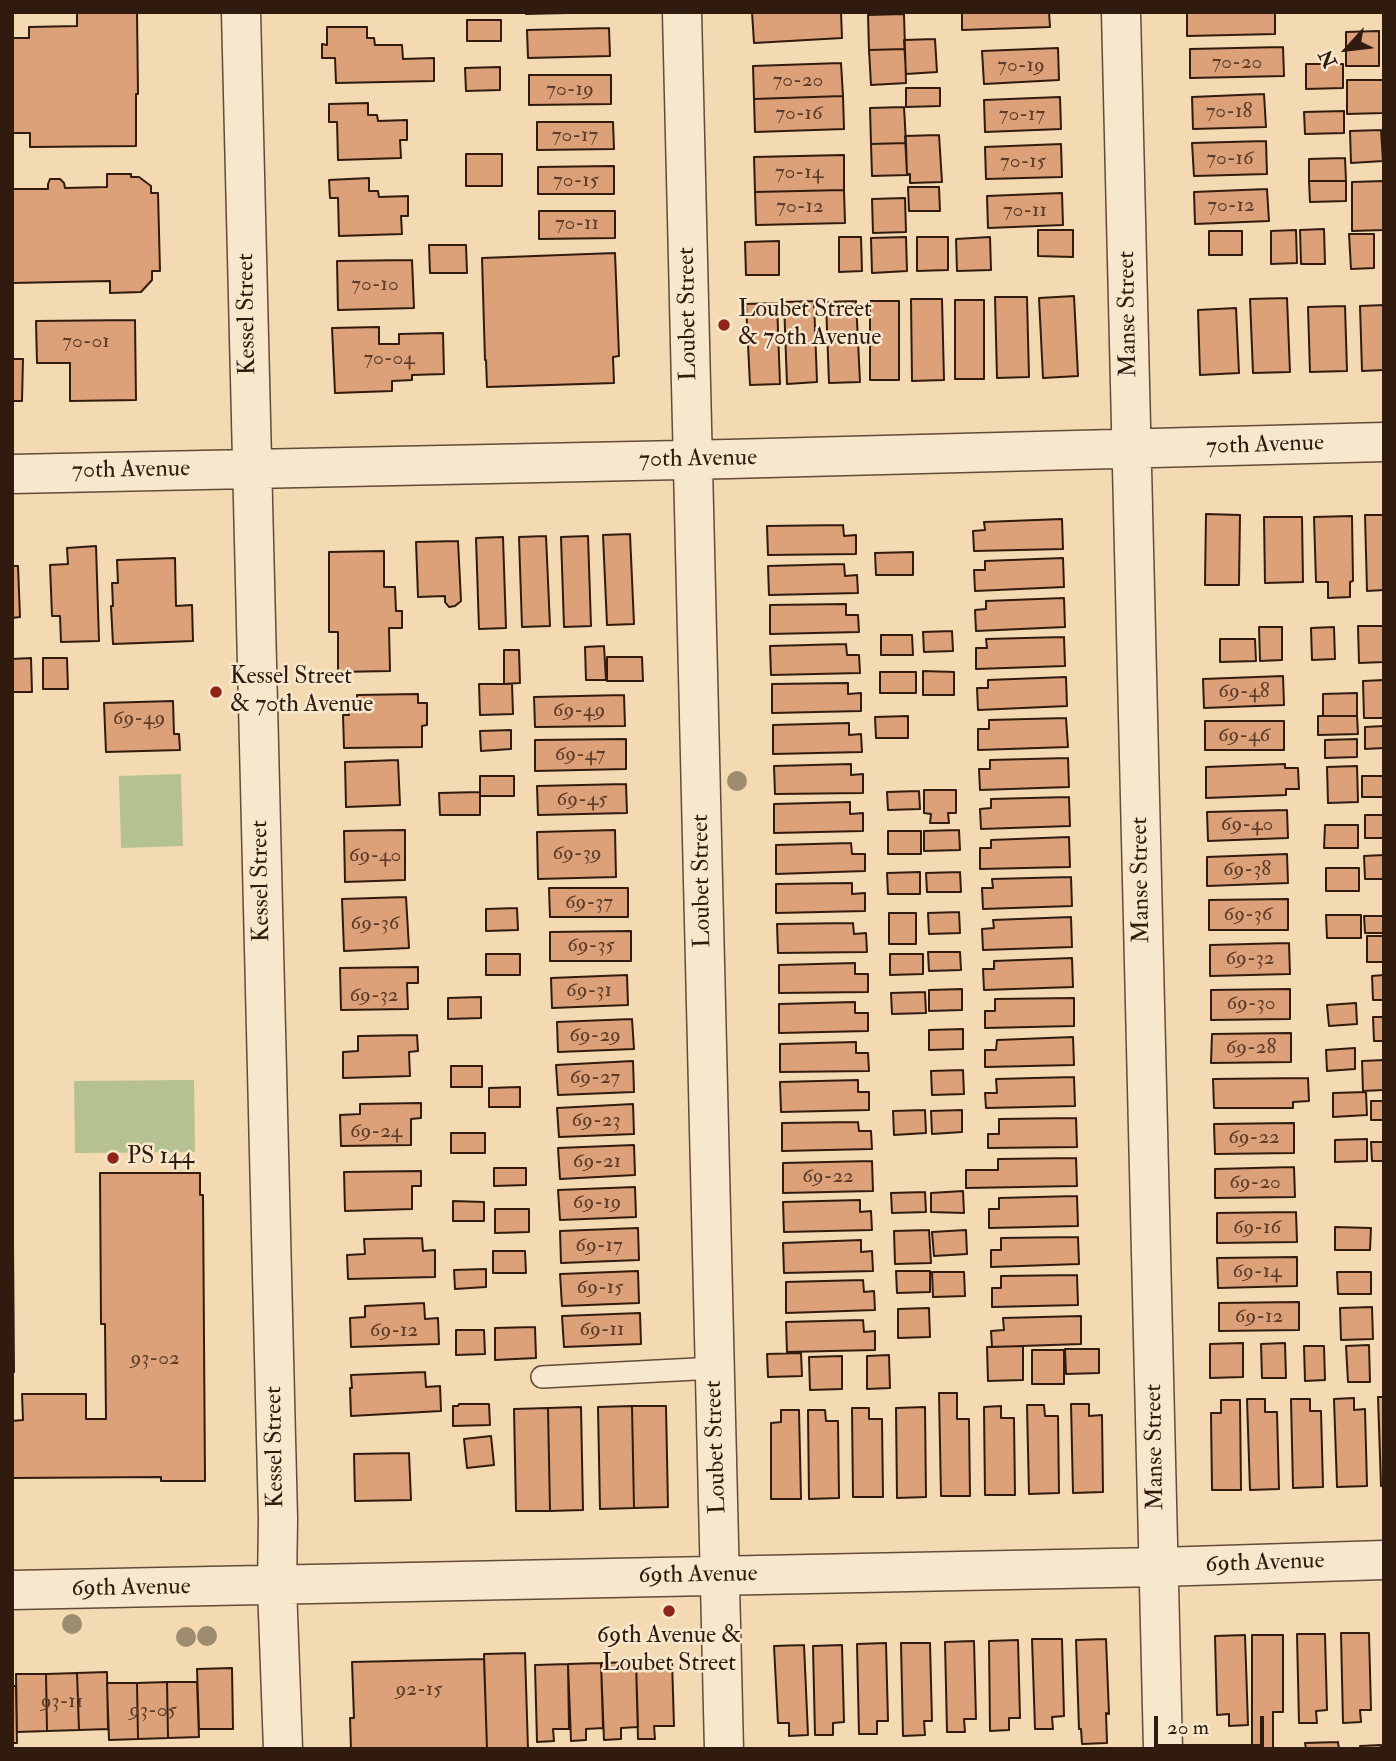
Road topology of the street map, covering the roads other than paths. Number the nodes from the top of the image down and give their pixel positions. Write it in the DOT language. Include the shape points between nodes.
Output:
graph roads {
  1 [pos="240,12"];
  2 [pos="681,12"];
  3 [pos="1121,12"];
  4 [pos="1384,442"];
  5 [pos="1132,449"];
  6 [pos="692,460"];
  7 [pos="252,468"];
  8 [pos="12,474"];
  9 [pos="715,1368"];
  10 [pos="542,1377"];
  11 [pos="1384,1560"];
  12 [pos="1159,1567"];
  13 [pos="720,1576"];
  14 [pos="277,1586"];
  15 [pos="12,1590"];
  16 [pos="283,1749"];
  17 [pos="724,1749"];
  18 [pos="1163,1749"];
  1 -- 7 [label="street, Kessel Street"];
  2 -- 6 [label="street, Loubet Street"];
  3 -- 5 [label="street, Manse Street"];
  4 -- 5 [label="street, 70th Avenue"];
  5 -- 6 [label="street, 70th Avenue"];
  5 -- 12 [label="street, Manse Street"];
  6 -- 7 [label="street, 70th Avenue"];
  6 -- 9 [label="street, Loubet Street"];
  7 -- 8 [label="street, 70th Avenue"];
  7 -- 14 [label="street, Kessel Street"];
  9 -- 10 [label="lane"];
  9 -- 13 [label="street, Loubet Street"];
  11 -- 12 [label="street, 69th Avenue"];
  12 -- 13 [label="street, 69th Avenue"];
  12 -- 18 [label="street, Manse Street"];
  13 -- 14 [label="street, 69th Avenue"];
  13 -- 17 [label="street, Loubet Street"];
  14 -- 15 [label="street, 69th Avenue"];
  14 -- 16 [label="street, Kessel Street"];
}
